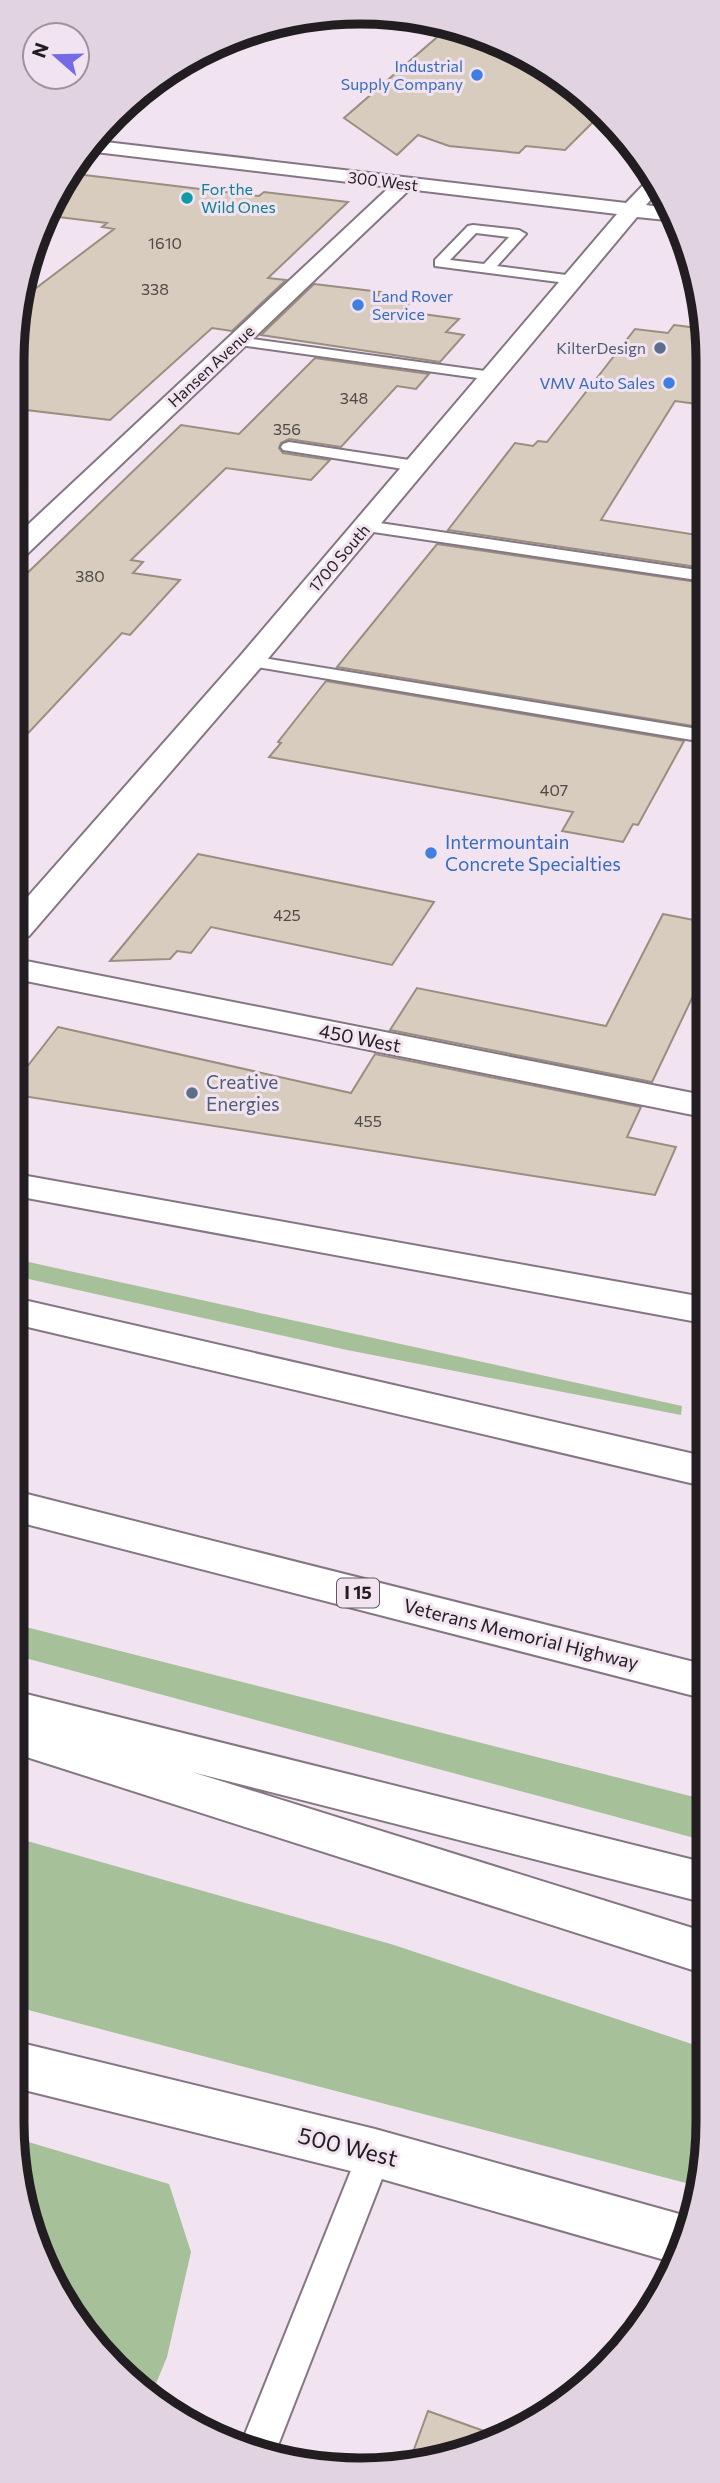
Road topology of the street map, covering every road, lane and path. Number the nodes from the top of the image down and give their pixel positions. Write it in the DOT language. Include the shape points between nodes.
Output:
graph roads {
  1 [pos="101,147"];
  2 [pos="404,184"];
  3 [pos="649,190"];
  4 [pos="632,210"];
  5 [pos="662,213"];
  6 [pos="487,269"];
  7 [pos="574,279"];
  8 [pos="237,341"];
  9 [pos="492,376"];
  10 [pos="289,446"];
  11 [pos="416,466"];
  12 [pos="366,526"];
  13 [pos="24,542"];
  14 [pos="696,575"];
  15 [pos="251,661"];
  16 [pos="696,735"];
  17 [pos="24,921"];
  18 [pos="24,971"];
  19 [pos="696,1105"];
  20 [pos="24,1186"];
  21 [pos="696,1309"];
  22 [pos="24,1313"];
  23 [pos="696,1469"];
  24 [pos="24,1508"];
  25 [pos="696,1679"];
  26 [pos="24,1712"];
  27 [pos="24,1738"];
  28 [pos="696,1880"];
  29 [pos="696,1950"];
  30 [pos="24,2067"];
  31 [pos="375,2153"];
  32 [pos="675,2237"];
  33 [pos="260,2443"];
  1 -- 2 [label="main road, 300 West"];
  2 -- 4 [label="main road, 300 West"];
  2 -- 8 [label="main road, Hansen Avenue"];
  3 -- 4 [label="main road, 1700 South"];
  4 -- 5 [label="main road, 300 West"];
  4 -- 7 [label="main road, 1700 South"];
  6 -- 6 [label="lane" via="440,263 473,229 519,234"];
  6 -- 7 [label="lane"];
  7 -- 9 [label="main road, 1700 South"];
  8 -- 9 [label="lane"];
  8 -- 13 [label="main road, Hansen Avenue"];
  9 -- 11 [label="main road, 1700 South"];
  10 -- 11 [label="lane"];
  11 -- 12 [label="main road, 1700 South"];
  12 -- 14 [label="lane"];
  12 -- 15 [label="main road, 1700 South"];
  15 -- 16 [label="lane"];
  15 -- 17 [label="main road, 1700 South"];
  18 -- 19 [label="main road, 450 West"];
  20 -- 21 [label="main road"];
  22 -- 23 [label="main road"];
  24 -- 25 [label="main road, Veterans Memorial Highway / I 15"];
  26 -- 28 [label="main road"];
  27 -- 29 [label="main road"];
  30 -- 31 [label="main road, 500 West"];
  31 -- 32 [label="main road, 500 West"];
  31 -- 33 [label="lane"];
}
